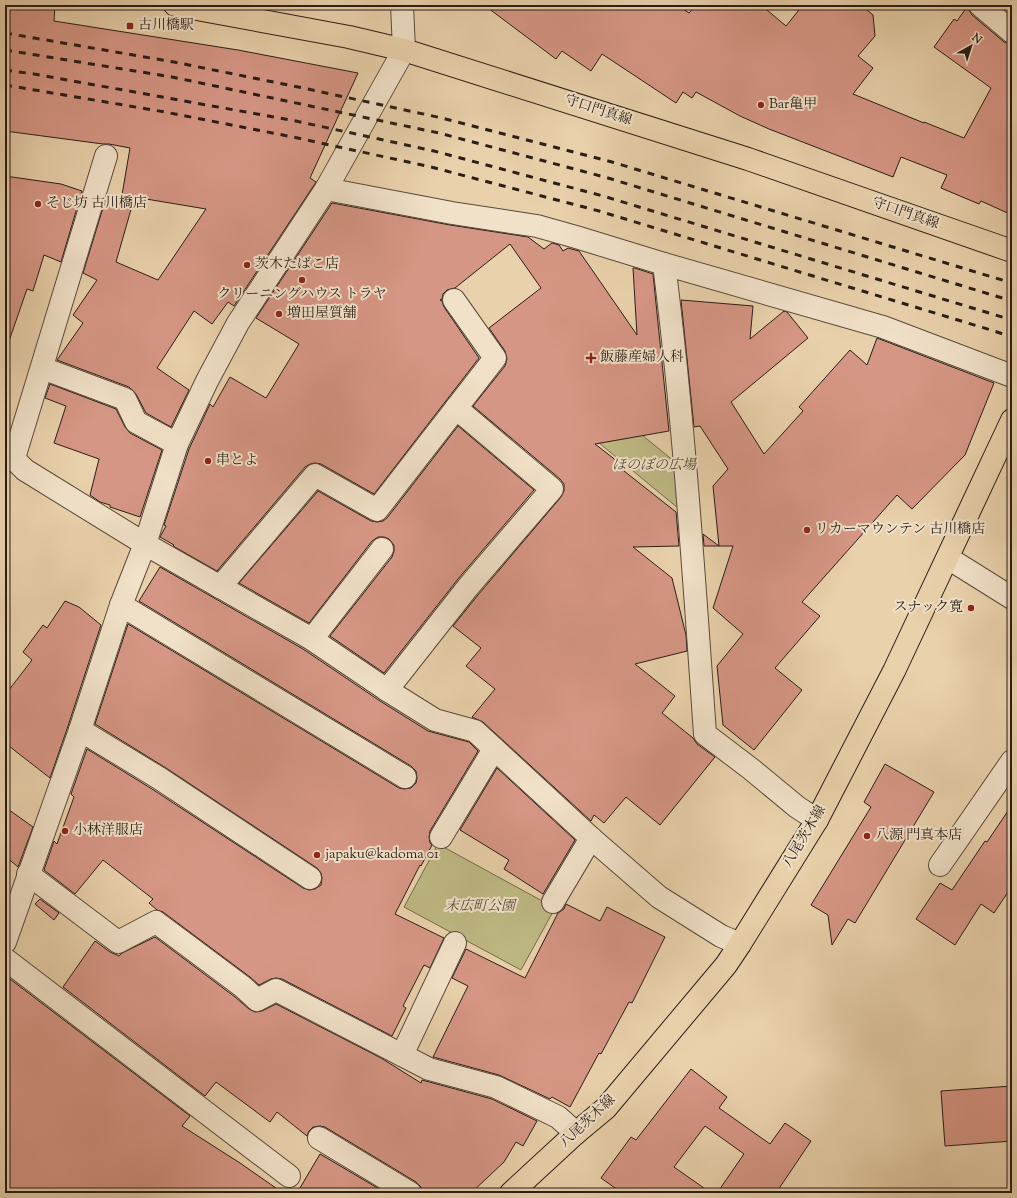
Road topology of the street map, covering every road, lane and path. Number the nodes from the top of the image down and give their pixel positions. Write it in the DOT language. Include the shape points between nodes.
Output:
graph roads {
  1 [pos="175,5"];
  2 [pos="402,5"];
  3 [pos="991,9"];
  4 [pos="1012,32"];
  5 [pos="404,50"];
  6 [pos="106,156"];
  7 [pos="326,189"];
  8 [pos="1012,251"];
  9 [pos="664,264"];
  10 [pos="454,300"];
  11 [pos="42,368"];
  12 [pos="1012,376"];
  13 [pos="456,408"];
  14 [pos="1012,420"];
  15 [pos="177,444"];
  16 [pos="10,454"];
  17 [pos="145,544"];
  18 [pos="382,549"];
  19 [pos="948,558"];
  20 [pos="220,587"];
  21 [pos="1012,598"];
  22 [pos="121,605"];
  23 [pos="312,639"];
  24 [pos="387,690"];
  25 [pos="80,730"];
  26 [pos="494,749"];
  27 [pos="1012,761"];
  28 [pos="405,777"];
  29 [pos="817,820"];
  30 [pos="441,838"];
  31 [pos="591,838"];
  32 [pos="940,865"];
  33 [pos="28,874"];
  34 [pos="310,878"];
  35 [pos="553,902"];
  36 [pos="5,942"];
  37 [pos="455,943"];
  38 [pos="740,944"];
  39 [pos="5,959"];
  40 [pos="402,1054"];
  41 [pos="576,1133"];
  42 [pos="318,1138"];
  43 [pos="289,1176"];
  44 [pos="410,1193"];
  45 [pos="511,1193"];
  1 -- 5 [label="main road, 守口門真線"];
  2 -- 5 [label="street"];
  3 -- 4 [label="street"];
  5 -- 7 [label="street"];
  5 -- 8 [label="main road, 守口門真線" via="748,159"];
  6 -- 11 [label="street"];
  7 -- 9 [label="street" via="537,226"];
  7 -- 15 [label="street" via="238,323"];
  9 -- 12 [label="street" via="883,327"];
  9 -- 29 [label="street" via="673,333 705,734"];
  10 -- 13 [label="street" via="495,358"];
  11 -- 15 [label="street" via="125,399 136,422"];
  11 -- 16 [label="street"];
  13 -- 20 [label="street" via="377,510 315,475"];
  13 -- 24 [label="street" via="552,489 468,586"];
  14 -- 19 [label="main road, 八尾茨木線"];
  15 -- 17 [label="street"];
  16 -- 17 [label="street" via="25,470"];
  17 -- 20 [label="street"];
  17 -- 22 [label="street"];
  18 -- 23 [label="street"];
  19 -- 21 [label="street"];
  19 -- 29 [label="main road, 八尾茨木線"];
  20 -- 23 [label="street"];
  22 -- 25 [label="street"];
  22 -- 28 [label="street"];
  23 -- 24 [label="street"];
  24 -- 26 [label="street" via="435,720 475,731"];
  25 -- 33 [label="street"];
  25 -- 34 [label="street" via="159,778"];
  26 -- 30 [label="street"];
  26 -- 31 [label="street"];
  27 -- 32 [label="street"];
  29 -- 38 [label="main road, 八尾茨木線"];
  31 -- 35 [label="street"];
  31 -- 38 [label="street" via="659,897 721,936"];
  33 -- 36 [label="street"];
  33 -- 40 [label="street" via="118,942 156,922 257,1000 276,990"];
  37 -- 40 [label="street"];
  38 -- 41 [label="main road, 八尾茨木線" via="726,965 606,1108"];
  39 -- 43 [label="street"];
  40 -- 41 [label="street" via="429,1069 496,1087 558,1117"];
  41 -- 45 [label="main road, 八尾茨木線"];
  42 -- 44 [label="street"];
}
